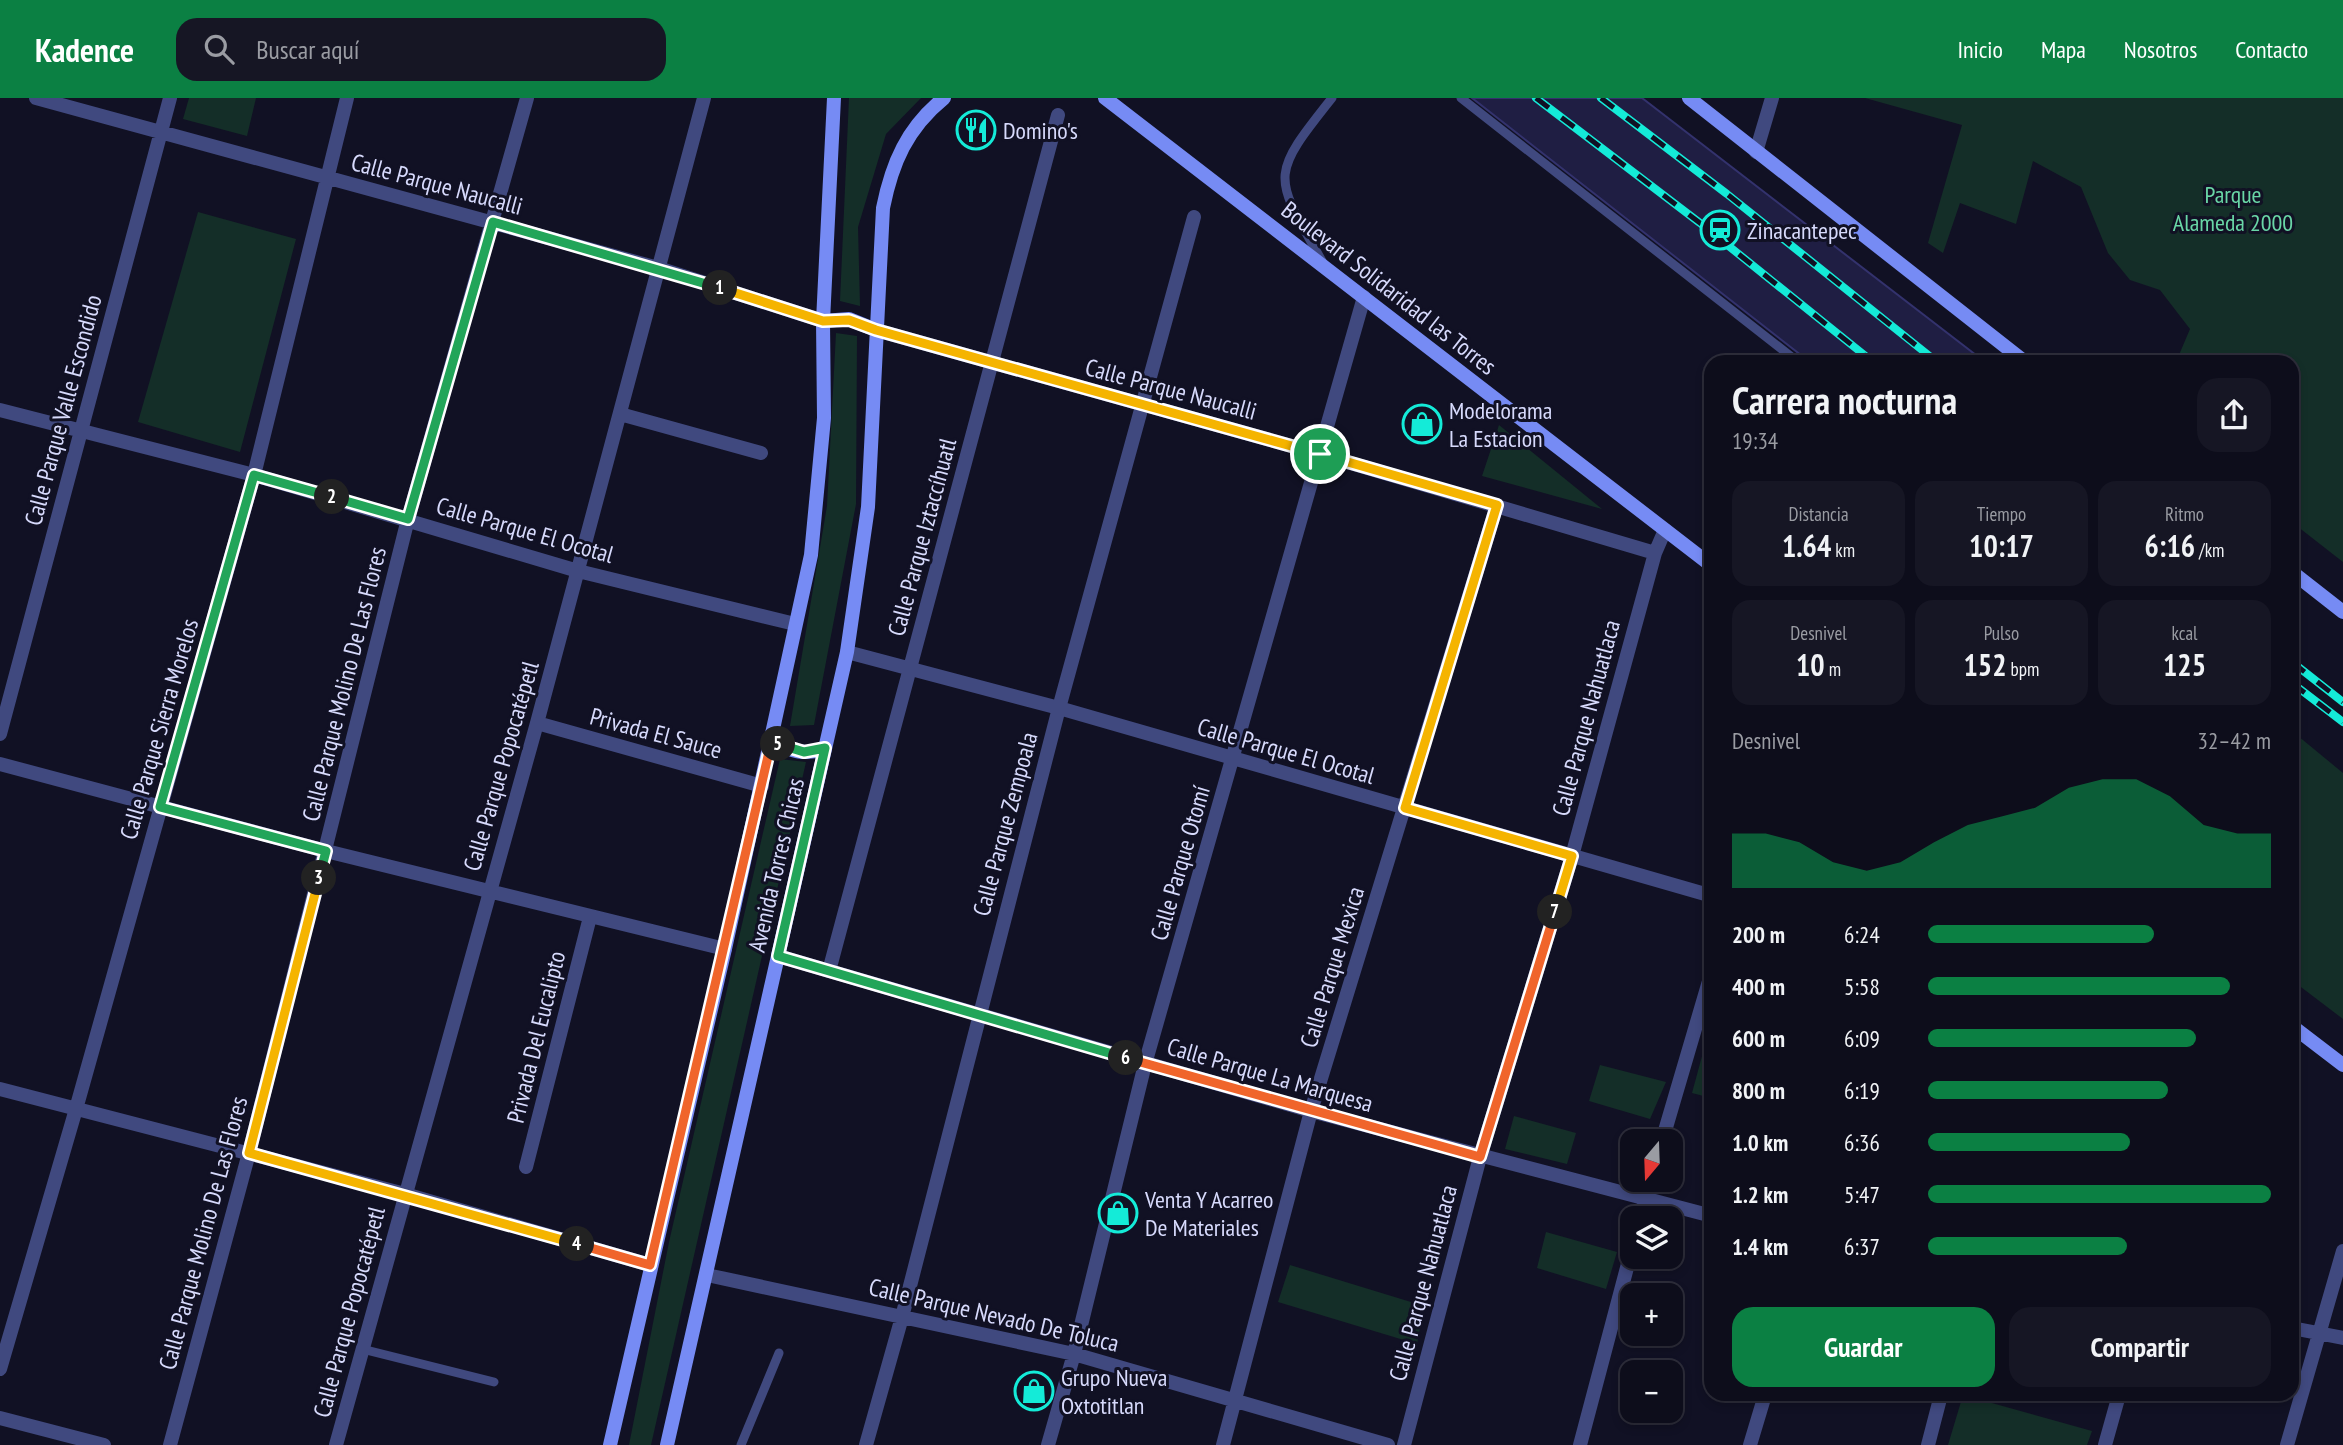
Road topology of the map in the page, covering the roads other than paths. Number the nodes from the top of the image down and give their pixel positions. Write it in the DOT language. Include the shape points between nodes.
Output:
graph roads {
  1 [pos="36,98"];
  2 [pos="170,98"];
  3 [pos="347,98"];
  4 [pos="527,98"];
  5 [pos="704,98"];
  6 [pos="835,98"];
  7 [pos="944,98"];
  8 [pos="1105,98"];
  9 [pos="1332,98"];
  10 [pos="1461,98"];
  11 [pos="1689,98"];
  12 [pos="1772,98"];
  13 [pos="1058,115"];
  14 [pos="161,133"];
  15 [pos="1756,152"];
  16 [pos="328,178"];
  17 [pos="1194,217"];
  18 [pos="493,222"];
  19 [pos="658,268"];
  20 [pos="1326,268"];
  21 [pos="1364,297"];
  22 [pos="823,321"];
  23 [pos="876,330"];
  24 [pos="1789,355"];
  25 [pos="2016,355"];
  26 [pos="994,363"];
  27 [pos="1143,404"];
  28 [pos="0,410"];
  29 [pos="620,414"];
  30 [pos="81,430"];
  31 [pos="761,453"];
  32 [pos="1320,454"];
  33 [pos="254,475"];
  34 [pos="1497,505"];
  35 [pos="408,519"];
  36 [pos="1665,530"];
  37 [pos="1655,553"];
  38 [pos="1704,560"];
  39 [pos="578,571"];
  40 [pos="2299,577"];
  41 [pos="2343,612"];
  42 [pos="795,624"];
  43 [pos="847,652"];
  44 [pos="910,667"];
  45 [pos="1059,708"];
  46 [pos="537,723"];
  47 [pos="0,734"];
  48 [pos="772,739"];
  49 [pos="825,748"];
  50 [pos="1234,760"];
  51 [pos="0,764"];
  52 [pos="762,786"];
  53 [pos="160,807"];
  54 [pos="1405,808"];
  55 [pos="326,851"];
  56 [pos="1572,856"];
  57 [pos="489,892"];
  58 [pos="1704,893"];
  59 [pos="590,917"];
  60 [pos="725,949"];
  61 [pos="778,956"];
  62 [pos="829,971"];
  63 [pos="1704,998"];
  64 [pos="979,1014"];
  65 [pos="2299,1031"];
  66 [pos="1145,1063"];
  67 [pos="2343,1065"];
  68 [pos="0,1089"];
  69 [pos="76,1109"];
  70 [pos="1311,1111"];
  71 [pos="1666,1129"];
  72 [pos="249,1153"];
  73 [pos="1480,1157"];
  74 [pos="526,1167"];
  75 [pos="1647,1192"];
  76 [pos="405,1194"];
  77 [pos="1644,1201"];
  78 [pos="1643,1206"];
  79 [pos="1704,1214"];
  80 [pos="2343,1251"];
  81 [pos="650,1265"];
  82 [pos="1627,1269"];
  83 [pos="707,1275"];
  84 [pos="902,1317"];
  85 [pos="2299,1329"];
  86 [pos="2319,1333"];
  87 [pos="2343,1338"];
  88 [pos="362,1349"];
  89 [pos="779,1353"];
  90 [pos="1074,1353"];
  91 [pos="0,1369"];
  92 [pos="494,1382"];
  93 [pos="1236,1399"];
  94 [pos="1763,1401"];
  95 [pos="1939,1401"];
  96 [pos="2117,1401"];
  97 [pos="0,1419"];
  98 [pos="104,1445"];
  99 [pos="170,1445"];
  100 [pos="336,1445"];
  101 [pos="610,1445"];
  102 [pos="667,1445"];
  103 [pos="741,1445"];
  104 [pos="866,1445"];
  105 [pos="1048,1445"];
  106 [pos="1223,1445"];
  107 [pos="1388,1445"];
  108 [pos="1404,1445"];
  109 [pos="1580,1445"];
  110 [pos="1750,1445"];
  111 [pos="1928,1445"];
  112 [pos="2105,1445"];
  113 [pos="2287,1445"];
  1 -- 14 [label="street, Calle Parque Naucalli"];
  2 -- 14 [label="street, Calle Parque Valle Escondido"];
  3 -- 16 [label="street, Calle Parque Sierra Morelos"];
  4 -- 18 [label="street, Calle Parque Molino De Las Flores"];
  5 -- 19 [label="street, Calle Parque Popocatépetl"];
  6 -- 22 [label="main road, Avenida Torres Chicas"];
  7 -- 23 [label="main road, Avenida Torres Chicas" via="906,138 890,173 879,240"];
  8 -- 20 [label="main road, Boulevard Solidaridad las Torres"];
  9 -- 20 [label="lane" via="1293,146 1285,172 1292,207"];
  10 -- 24 [label="lane"];
  11 -- 15 [label="main road"];
  12 -- 15 [label="street"];
  13 -- 26 [label="street, Calle Parque Iztaccíhuatl"];
  14 -- 16 [label="street, Calle Parque Naucalli"];
  14 -- 30 [label="street, Calle Parque Valle Escondido"];
  15 -- 25 [label="main road"];
  16 -- 18 [label="street, Calle Parque Naucalli"];
  16 -- 33 [label="street, Calle Parque Sierra Morelos"];
  17 -- 27 [label="street, Calle Parque Zempoala"];
  18 -- 19 [label="street, Calle Parque Naucalli"];
  18 -- 35 [label="street, Calle Parque Molino De Las Flores"];
  19 -- 22 [label="street, Calle Parque Naucalli"];
  19 -- 29 [label="street, Calle Parque Popocatépetl"];
  20 -- 21 [label="main road, Boulevard Solidaridad las Torres"];
  21 -- 32 [label="street, Calle Parque Otomí"];
  21 -- 36 [label="main road, Boulevard Solidaridad las Torres"];
  22 -- 23 [label="main road" via="849,320"];
  22 -- 42 [label="main road, Avenida Torres Chicas" via="824,418 817,512"];
  23 -- 26 [label="street, Calle Parque Naucalli"];
  23 -- 43 [label="main road, Avenida Torres Chicas" via="868,507"];
  26 -- 27 [label="street, Calle Parque Naucalli"];
  26 -- 44 [label="street, Calle Parque Iztaccíhuatl"];
  27 -- 32 [label="street, Calle Parque Naucalli"];
  27 -- 45 [label="street, Calle Parque Zempoala"];
  28 -- 30 [label="street, Calle Parque El Ocotal"];
  29 -- 31 [label="street"];
  29 -- 39 [label="street, Calle Parque Popocatépetl"];
  30 -- 33 [label="street, Calle Parque El Ocotal"];
  30 -- 47 [label="street, Calle Parque Valle Escondido"];
  32 -- 34 [label="street, Calle Parque Naucalli"];
  32 -- 50 [label="street, Calle Parque Otomí"];
  33 -- 35 [label="street, Calle Parque El Ocotal"];
  33 -- 53 [label="street, Calle Parque Sierra Morelos"];
  34 -- 37 [label="street, Calle Parque Naucalli"];
  34 -- 54 [label="street, Calle Parque Mexica"];
  35 -- 39 [label="street, Calle Parque El Ocotal"];
  35 -- 55 [label="street, Calle Parque Molino De Las Flores"];
  36 -- 37 [label="street, Calle Parque Nahuatlaca"];
  36 -- 38 [label="main road, Boulevard Solidaridad las Torres"];
  37 -- 56 [label="street, Calle Parque Nahuatlaca"];
  39 -- 42 [label="street, Calle Parque El Ocotal"];
  39 -- 46 [label="street, Calle Parque Popocatépetl"];
  40 -- 41 [label="main road"];
  42 -- 48 [label="main road, Avenida Torres Chicas"];
  43 -- 44 [label="street, Calle Parque El Ocotal"];
  43 -- 49 [label="main road, Avenida Torres Chicas"];
  44 -- 45 [label="street, Calle Parque El Ocotal"];
  44 -- 62 [label="street, Calle Parque Iztaccíhuatl"];
  45 -- 50 [label="street, Calle Parque El Ocotal"];
  45 -- 64 [label="street, Calle Parque Zempoala"];
  46 -- 52 [label="street, Privada El Sauce"];
  46 -- 57 [label="street, Calle Parque Popocatépetl"];
  48 -- 49 [label="main road" via="804,752"];
  48 -- 52 [label="main road, Avenida Torres Chicas"];
  49 -- 61 [label="main road, Avenida Torres Chicas"];
  50 -- 54 [label="street, Calle Parque El Ocotal"];
  50 -- 66 [label="street, Calle Parque Otomí"];
  51 -- 53 [label="street"];
  52 -- 60 [label="main road, Avenida Torres Chicas"];
  53 -- 55 [label="street"];
  53 -- 69 [label="street, Calle Parque Sierra Morelos"];
  54 -- 56 [label="street, Calle Parque El Ocotal"];
  54 -- 70 [label="street, Calle Parque Mexica"];
  55 -- 57 [label="street"];
  55 -- 72 [label="street, Calle Parque Molino De Las Flores"];
  56 -- 58 [label="street, Calle Parque El Ocotal"];
  56 -- 73 [label="street, Calle Parque Nahuatlaca"];
  57 -- 59 [label="street"];
  57 -- 76 [label="street, Calle Parque Popocatépetl"];
  59 -- 60 [label="street"];
  59 -- 74 [label="street, Privada Del Eucalipto"];
  60 -- 81 [label="main road, Avenida Torres Chicas"];
  61 -- 62 [label="street, Calle Parque La Marquesa"];
  61 -- 83 [label="main road, Avenida Torres Chicas"];
  62 -- 64 [label="street, Calle Parque La Marquesa"];
  63 -- 71 [label="street"];
  64 -- 66 [label="street, Calle Parque La Marquesa"];
  64 -- 84 [label="street, Calle Parque Zempoala"];
  65 -- 67 [label="main road"];
  66 -- 70 [label="street, Calle Parque La Marquesa"];
  66 -- 90 [label="street, Calle Parque Otomí"];
  68 -- 69 [label="street"];
  69 -- 72 [label="street"];
  69 -- 91 [label="street, Calle Parque Sierra Morelos"];
  70 -- 73 [label="street, Calle Parque La Marquesa"];
  70 -- 93 [label="street, Calle Parque Mexica"];
  72 -- 76 [label="street"];
  72 -- 99 [label="street, Calle Parque Molino De Las Flores"];
  73 -- 77 [label="street, Calle Parque La Marquesa"];
  73 -- 108 [label="street, Calle Parque Nahuatlaca"];
  75 -- 77 [label="street"];
  76 -- 81 [label="street"];
  76 -- 88 [label="street, Calle Parque Popocatépetl"];
  77 -- 78 [label="street"];
  77 -- 79 [label="street, Calle Parque La Marquesa"];
  80 -- 86 [label="street"];
  81 -- 101 [label="main road, Avenida Torres Chicas"];
  82 -- 109 [label="street"];
  83 -- 84 [label="street, Calle Parque Nevado De Toluca"];
  83 -- 102 [label="main road, Avenida Torres Chicas"];
  84 -- 90 [label="street, Calle Parque Nevado De Toluca"];
  84 -- 104 [label="street, Calle Parque Zempoala"];
  85 -- 86 [label="street"];
  86 -- 87 [label="street"];
  86 -- 113 [label="street"];
  88 -- 92 [label="lane"];
  88 -- 100 [label="street, Calle Parque Popocatépetl"];
  89 -- 103 [label="lane"];
  90 -- 93 [label="street, Calle Parque Nevado De Toluca"];
  90 -- 105 [label="street, Calle Parque Otomí"];
  93 -- 106 [label="street, Calle Parque Mexica"];
  93 -- 107 [label="street, Calle Parque Nevado De Toluca"];
  94 -- 110 [label="street"];
  95 -- 111 [label="street"];
  96 -- 112 [label="street"];
  97 -- 98 [label="street"];
}
